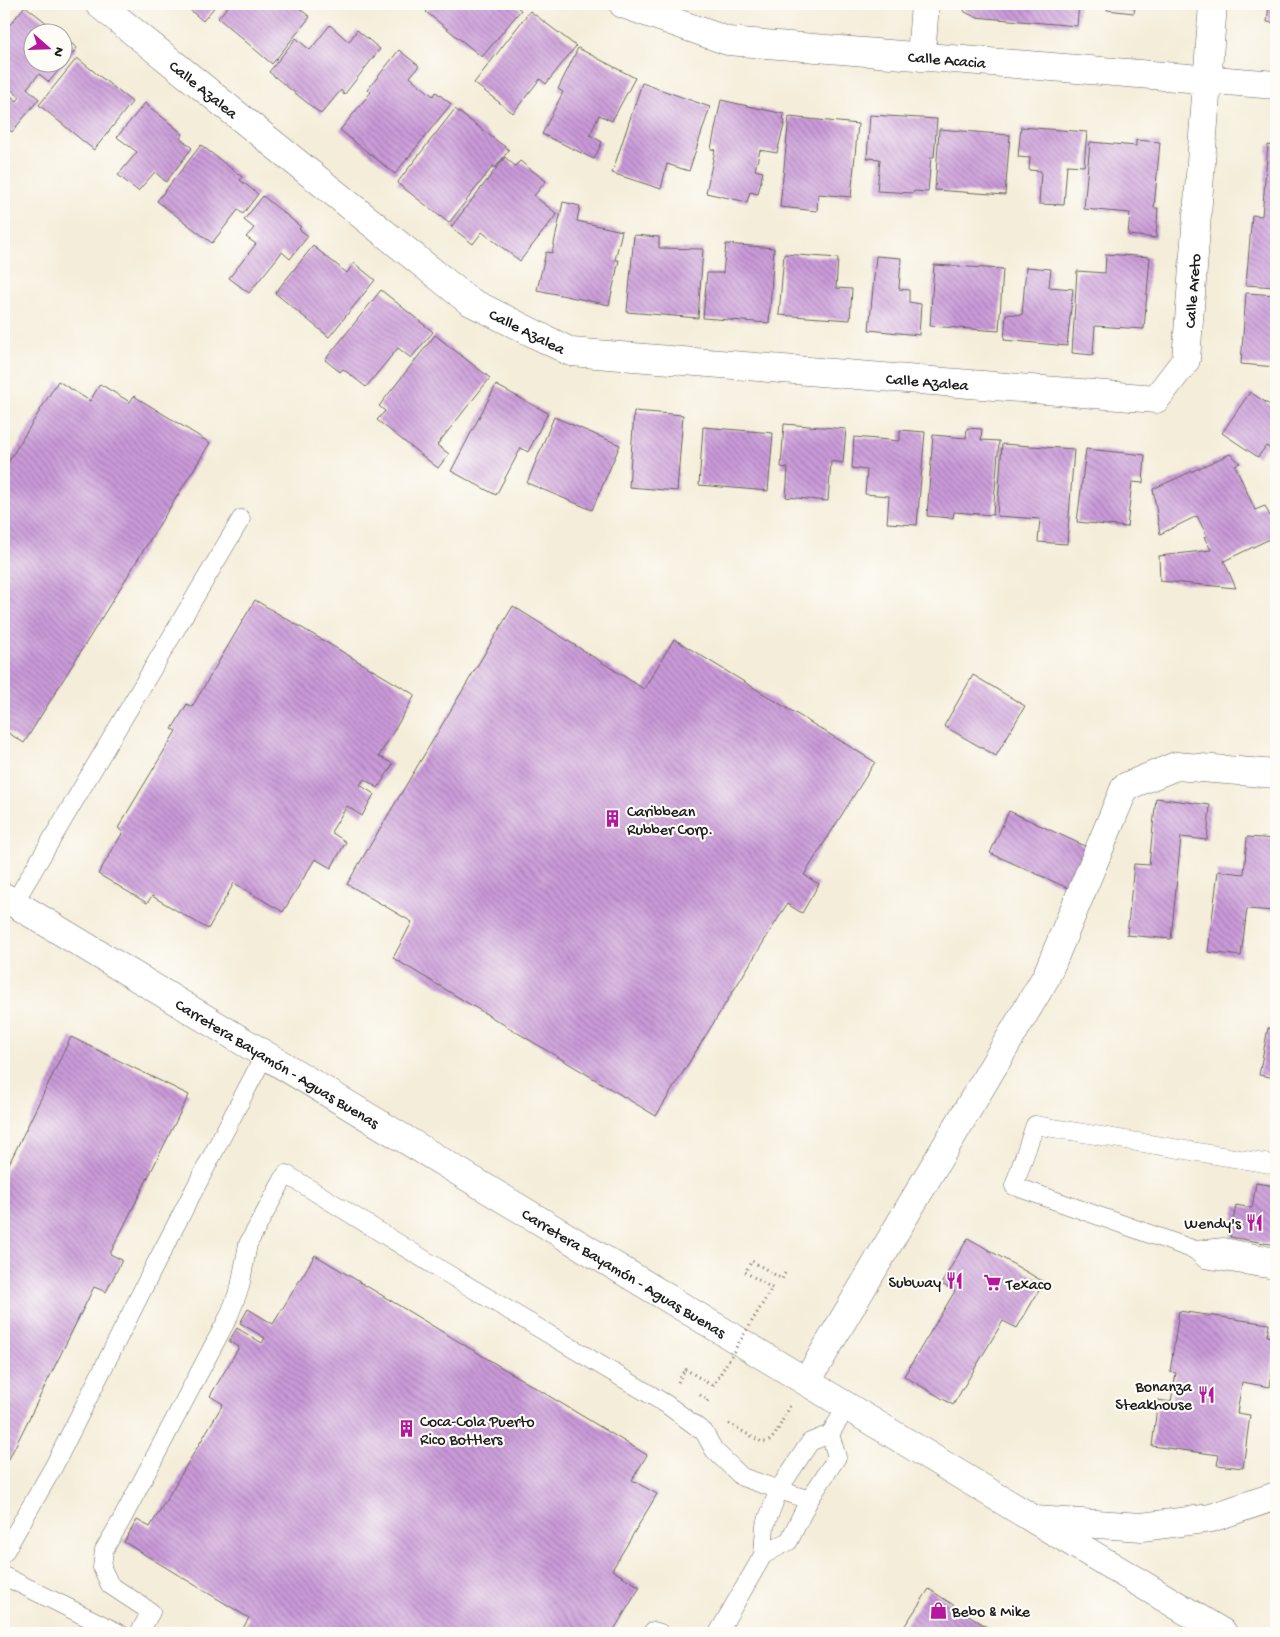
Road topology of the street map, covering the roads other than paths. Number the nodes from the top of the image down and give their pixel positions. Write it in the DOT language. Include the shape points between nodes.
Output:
graph roads {
  1 [pos="99,4"];
  2 [pos="623,4"];
  3 [pos="925,4"];
  4 [pos="1213,4"];
  5 [pos="921,57"];
  6 [pos="1208,80"];
  7 [pos="1276,85"];
  8 [pos="1062,392"];
  9 [pos="240,519"];
  10 [pos="1276,774"];
  11 [pos="9,900"];
  12 [pos="265,1054"];
  13 [pos="1276,1165"];
  14 [pos="1195,1250"];
  15 [pos="1276,1257"];
  16 [pos="1276,1270"];
  17 [pos="806,1380"];
  18 [pos="848,1405"];
  19 [pos="830,1434"];
  20 [pos="780,1489"];
  21 [pos="1276,1496"];
  22 [pos="809,1500"];
  23 [pos="1036,1520"];
  24 [pos="4,1553"];
  25 [pos="763,1555"];
  26 [pos="4,1576"];
  27 [pos="119,1633"];
  28 [pos="139,1633"];
  29 [pos="652,1633"];
  30 [pos="660,1633"];
  31 [pos="718,1633"];
  32 [pos="1223,1633"];
  1 -- 8 [label="main road, Calle Azalea" via="469,300 572,352"];
  2 -- 5 [label="main road, Calle Acacia" via="728,41"];
  3 -- 5 [label="main road"];
  4 -- 6 [label="main road"];
  5 -- 6 [label="main road, Calle Acacia"];
  6 -- 7 [label="main road, Calle Acacia"];
  6 -- 8 [label="main road, Calle Areto" via="1186,360 1156,399"];
  9 -- 11 [label="lane"];
  10 -- 17 [label="main road" via="1176,766 1125,787 1046,977"];
  11 -- 12 [label="main road, Carretera Bayamón - Aguas Buenas"];
  12 -- 17 [label="main road, Carretera Bayamón - Aguas Buenas"];
  12 -- 24 [label="lane" via="54,1466"];
  13 -- 14 [label="lane" via="1035,1125 1014,1186"];
  14 -- 15 [label="lane" via="1224,1247"];
  14 -- 16 [label="lane" via="1205,1259"];
  17 -- 18 [label="main road, Carretera Bayamón - Aguas Buenas"];
  18 -- 19 [label="lane"];
  18 -- 23 [label="main road, Carretera Bayamón - Aguas Buenas"];
  19 -- 20 [label="lane" via="810,1442"];
  19 -- 22 [label="lane" via="837,1457"];
  20 -- 22 [label="lane"];
  20 -- 25 [label="lane" via="765,1526"];
  20 -- 28 [label="lane" via="742,1478 714,1450 704,1432 666,1404 286,1174 248,1244 240,1287 229,1316 104,1550 102,1568 110,1585 151,1612"];
  21 -- 23 [label="main road, Carretera Bayamón - Aguas Buenas" via="1211,1518 1142,1527"];
  22 -- 25 [label="lane" via="789,1541"];
  23 -- 32 [label="main road"];
  25 -- 31 [label="lane"];
  26 -- 27 [label="lane"];
  29 -- 30 [label="lane"];
}
